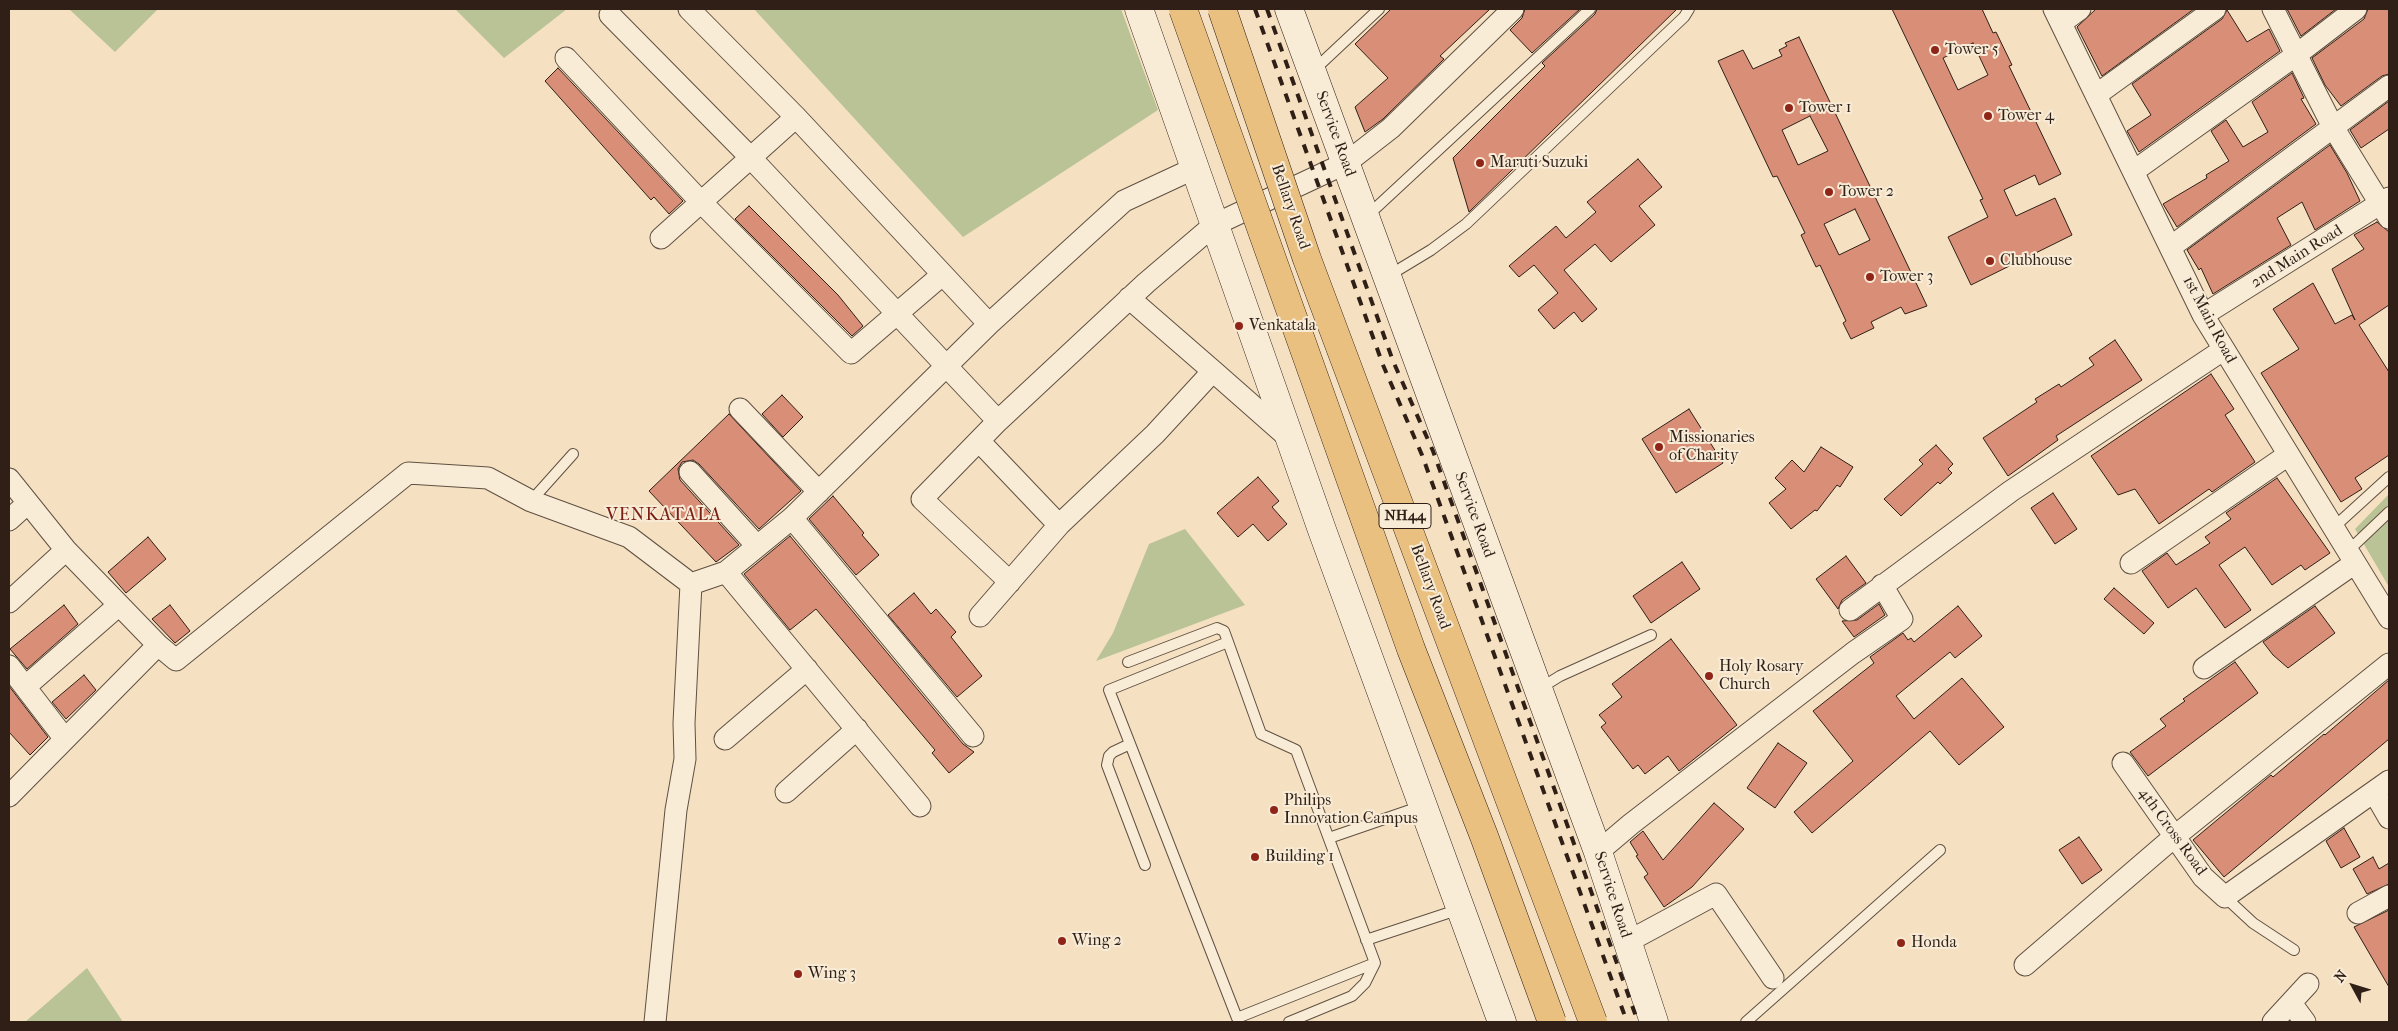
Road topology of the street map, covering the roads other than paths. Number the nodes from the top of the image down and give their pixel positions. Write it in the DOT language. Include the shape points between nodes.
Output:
graph roads {
  1 [pos="689,9"];
  2 [pos="1139,9"];
  3 [pos="1183,9"];
  4 [pos="1222,9"];
  5 [pos="1289,9"];
  6 [pos="1378,9"];
  7 [pos="1512,9"];
  8 [pos="1590,9"];
  9 [pos="1689,9"];
  10 [pos="2080,9"];
  11 [pos="2215,9"];
  12 [pos="2273,9"];
  13 [pos="2356,9"];
  14 [pos="610,15"];
  15 [pos="2058,16"];
  16 [pos="2296,55"];
  17 [pos="566,58"];
  18 [pos="1312,72"];
  19 [pos="2389,86"];
  20 [pos="2096,95"];
  21 [pos="796,117"];
  22 [pos="2333,128"];
  23 [pos="750,157"];
  24 [pos="1346,163"];
  25 [pos="1195,168"];
  26 [pos="2134,171"];
  27 [pos="700,201"];
  28 [pos="2386,207"];
  29 [pos="1365,218"];
  30 [pos="1214,225"];
  31 [pos="661,238"];
  32 [pos="2172,246"];
  33 [pos="942,275"];
  34 [pos="1387,277"];
  35 [pos="1129,298"];
  36 [pos="897,315"];
  37 [pos="2204,315"];
  38 [pos="989,324"];
  39 [pos="2223,350"];
  40 [pos="946,367"];
  41 [pos="1213,371"];
  42 [pos="740,409"];
  43 [pos="998,422"];
  44 [pos="1289,438"];
  45 [pos="979,441"];
  46 [pos="573,454"];
  47 [pos="2288,455"];
  48 [pos="690,472"];
  49 [pos="2389,477"];
  50 [pos="9,478"];
  51 [pos="819,492"];
  52 [pos="531,501"];
  53 [pos="28,503"];
  54 [pos="2389,512"];
  55 [pos="792,518"];
  56 [pos="9,520"];
  57 [pos="1060,525"];
  58 [pos="2333,528"];
  59 [pos="757,546"];
  60 [pos="66,550"];
  61 [pos="2351,557"];
  62 [pos="2131,563"];
  63 [pos="726,572"];
  64 [pos="1010,582"];
  65 [pos="691,584"];
  66 [pos="1882,586"];
  67 [pos="9,602"];
  68 [pos="119,605"];
  69 [pos="1850,610"];
  70 [pos="980,616"];
  71 [pos="2389,618"];
  72 [pos="1650,635"];
  73 [pos="1228,642"];
  74 [pos="158,645"];
  75 [pos="1128,662"];
  76 [pos="2389,664"];
  77 [pos="807,668"];
  78 [pos="2204,668"];
  79 [pos="15,679"];
  80 [pos="1538,689"];
  81 [pos="857,729"];
  82 [pos="973,736"];
  83 [pos="725,738"];
  84 [pos="65,739"];
  85 [pos="1130,744"];
  86 [pos="2123,763"];
  87 [pos="2382,787"];
  88 [pos="786,792"];
  89 [pos="9,796"];
  90 [pos="920,806"];
  91 [pos="1423,806"];
  92 [pos="2389,818"];
  93 [pos="2174,837"];
  94 [pos="1329,838"];
  95 [pos="1940,850"];
  96 [pos="1598,852"];
  97 [pos="1145,865"];
  98 [pos="2389,896"];
  99 [pos="2225,897"];
  100 [pos="1461,908"];
  101 [pos="2358,913"];
  102 [pos="1366,940"];
  103 [pos="1627,942"];
  104 [pos="2294,950"];
  105 [pos="1375,963"];
  106 [pos="2025,965"];
  107 [pos="1773,978"];
  108 [pos="2308,984"];
  109 [pos="2291,1003"];
  110 [pos="655,1022"];
  111 [pos="1289,1022"];
  112 [pos="1502,1022"];
  113 [pos="1552,1022"];
  114 [pos="1592,1022"];
  115 [pos="1654,1022"];
  116 [pos="1746,1022"];
  117 [pos="2273,1022"];
  118 [pos="2305,1022"];
  1 -- 21 [label="street"];
  2 -- 25 [label="main road"];
  3 -- 113 [label="highway, NH44, bridge" via="1411,649"];
  4 -- 114 [label="highway, Bellary Road / NH44, bridge" via="1307,259"];
  5 -- 18 [label="main road, Service Road"];
  6 -- 18 [label="lane"];
  7 -- 24 [label="street" via="1391,128"];
  8 -- 29 [label="lane"];
  9 -- 34 [label="lane" via="1466,224"];
  10 -- 15 [label="street"];
  11 -- 20 [label="street"];
  12 -- 16 [label="street"];
  13 -- 16 [label="street"];
  14 -- 23 [label="street"];
  15 -- 20 [label="street, 1st Main Road"];
  16 -- 22 [label="street"];
  16 -- 26 [label="street"];
  17 -- 27 [label="street"];
  18 -- 24 [label="main road, Service Road"];
  19 -- 22 [label="street"];
  20 -- 26 [label="street, 1st Main Road"];
  21 -- 23 [label="street"];
  21 -- 33 [label="street"];
  22 -- 28 [label="street"];
  22 -- 32 [label="street"];
  23 -- 27 [label="street"];
  23 -- 36 [label="street"];
  24 -- 29 [label="main road, Service Road"];
  24 -- 30 [label="street"];
  25 -- 30 [label="main road"];
  25 -- 38 [label="street" via="1124,201"];
  26 -- 32 [label="street, 1st Main Road"];
  27 -- 31 [label="street"];
  27 -- 36 [label="street" via="852,353"];
  28 -- 37 [label="street, 2nd Main Road"];
  29 -- 34 [label="main road, Service Road"];
  30 -- 35 [label="street"];
  30 -- 44 [label="main road"];
  32 -- 37 [label="street, 1st Main Road"];
  33 -- 36 [label="street"];
  33 -- 38 [label="street"];
  34 -- 80 [label="main road, Service Road"];
  35 -- 41 [label="street"];
  35 -- 43 [label="street"];
  36 -- 40 [label="street"];
  37 -- 39 [label="street, 1st Main Road"];
  38 -- 40 [label="street"];
  39 -- 47 [label="street, 1st Main Road"];
  39 -- 66 [label="street" via="2012,491"];
  40 -- 43 [label="street"];
  40 -- 51 [label="street"];
  41 -- 44 [label="street"];
  41 -- 57 [label="street" via="1155,434"];
  42 -- 51 [label="street"];
  43 -- 45 [label="street"];
  44 -- 91 [label="main road"];
  45 -- 57 [label="street"];
  45 -- 64 [label="street" via="922,499"];
  46 -- 52 [label="lane"];
  47 -- 58 [label="street, 1st Main Road"];
  47 -- 62 [label="street"];
  48 -- 59 [label="street"];
  49 -- 58 [label="lane"];
  50 -- 53 [label="street"];
  51 -- 55 [label="street"];
  52 -- 65 [label="street" via="629,537"];
  52 -- 74 [label="street" via="488,478 408,473 176,660"];
  53 -- 56 [label="street"];
  53 -- 60 [label="street"];
  54 -- 61 [label="lane"];
  55 -- 59 [label="street"];
  55 -- 82 [label="street"];
  57 -- 64 [label="street"];
  58 -- 61 [label="street, 1st Main Road"];
  59 -- 63 [label="street"];
  60 -- 67 [label="street"];
  60 -- 68 [label="street"];
  61 -- 71 [label="street, 1st Main Road"];
  61 -- 78 [label="street"];
  63 -- 65 [label="street"];
  63 -- 77 [label="street"];
  64 -- 70 [label="street"];
  65 -- 110 [label="street" via="685,759 676,810"];
  66 -- 69 [label="street"];
  66 -- 96 [label="street" via="1902,619"];
  68 -- 74 [label="street"];
  68 -- 79 [label="street"];
  72 -- 80 [label="lane"];
  73 -- 75 [label="lane" via="1224,631 1217,628"];
  73 -- 85 [label="lane" via="1109,690"];
  73 -- 94 [label="lane" via="1261,734 1296,750"];
  74 -- 84 [label="street"];
  76 -- 93 [label="street"];
  77 -- 81 [label="street"];
  77 -- 83 [label="street"];
  79 -- 84 [label="street"];
  80 -- 96 [label="main road, Service Road"];
  81 -- 88 [label="street"];
  81 -- 90 [label="street"];
  84 -- 89 [label="street"];
  85 -- 97 [label="lane" via="1113,752 1107,765"];
  85 -- 105 [label="lane" via="1237,1018"];
  86 -- 93 [label="street, 4th Cross Road"];
  87 -- 92 [label="street"];
  87 -- 99 [label="street"];
  91 -- 94 [label="lane"];
  91 -- 100 [label="main road"];
  93 -- 99 [label="street, 4th Cross Road" via="2203,878"];
  93 -- 106 [label="street"];
  94 -- 102 [label="lane"];
  95 -- 116 [label="lane"];
  96 -- 103 [label="main road, Service Road"];
  98 -- 101 [label="street"];
  99 -- 104 [label="lane" via="2254,923"];
  100 -- 102 [label="lane"];
  100 -- 112 [label="main road"];
  102 -- 105 [label="lane"];
  103 -- 107 [label="street" via="1716,894"];
  103 -- 115 [label="main road, Service Road"];
  105 -- 111 [label="lane" via="1365,983 1352,996"];
  108 -- 109 [label="street"];
  109 -- 117 [label="street"];
  109 -- 118 [label="street"];
}
